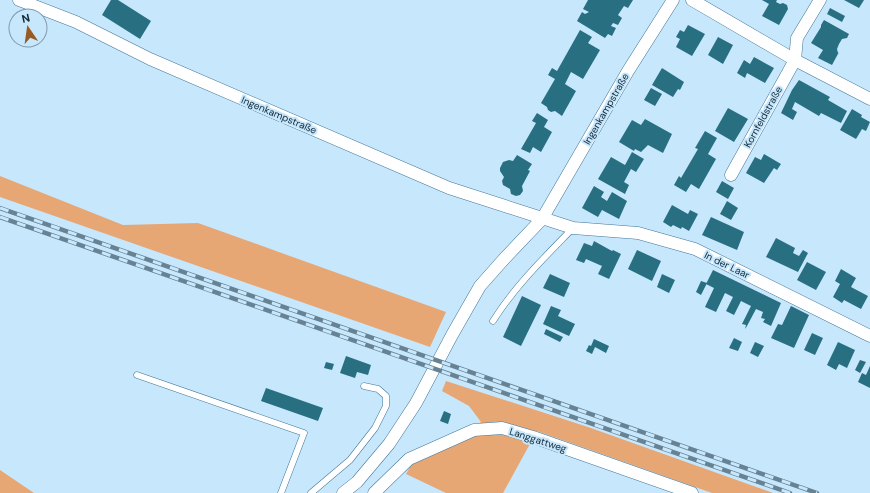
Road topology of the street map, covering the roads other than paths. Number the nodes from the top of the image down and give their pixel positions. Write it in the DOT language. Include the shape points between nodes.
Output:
graph roads {
  1 [pos="19,0"];
  2 [pos="673,0"];
  3 [pos="692,0"];
  4 [pos="820,0"];
  5 [pos="795,60"];
  6 [pos="870,99"];
  7 [pos="732,175"];
  8 [pos="542,219"];
  9 [pos="573,228"];
  10 [pos="493,321"];
  11 [pos="870,336"];
  12 [pos="137,375"];
  13 [pos="364,386"];
  14 [pos="281,493"];
  15 [pos="311,493"];
  16 [pos="343,493"];
  17 [pos="374,493"];
  18 [pos="692,493"];
  1 -- 8 [label="street, Ingenkampstraße" via="76,22 150,59 449,188"];
  2 -- 8 [label="street, Ingenkampstraße" via="628,71"];
  3 -- 5 [label="street"];
  4 -- 5 [label="street, Kornfeldstraße" via="797,38"];
  5 -- 6 [label="street"];
  5 -- 7 [label="street, Kornfeldstraße"];
  8 -- 9 [label="street, In der Laar"];
  8 -- 16 [label="street, Ingenkampstraße" via="480,286 412,409 389,444 357,482"];
  9 -- 10 [label="lane" via="526,276 504,302"];
  9 -- 11 [label="street, In der Laar" via="638,233 695,249"];
  12 -- 14 [label="lane" via="304,434"];
  13 -- 15 [label="lane" via="378,389 386,396 386,406 375,428 350,460"];
  17 -- 18 [label="street, Langgattweg" via="410,459 474,430 502,428"];
}
